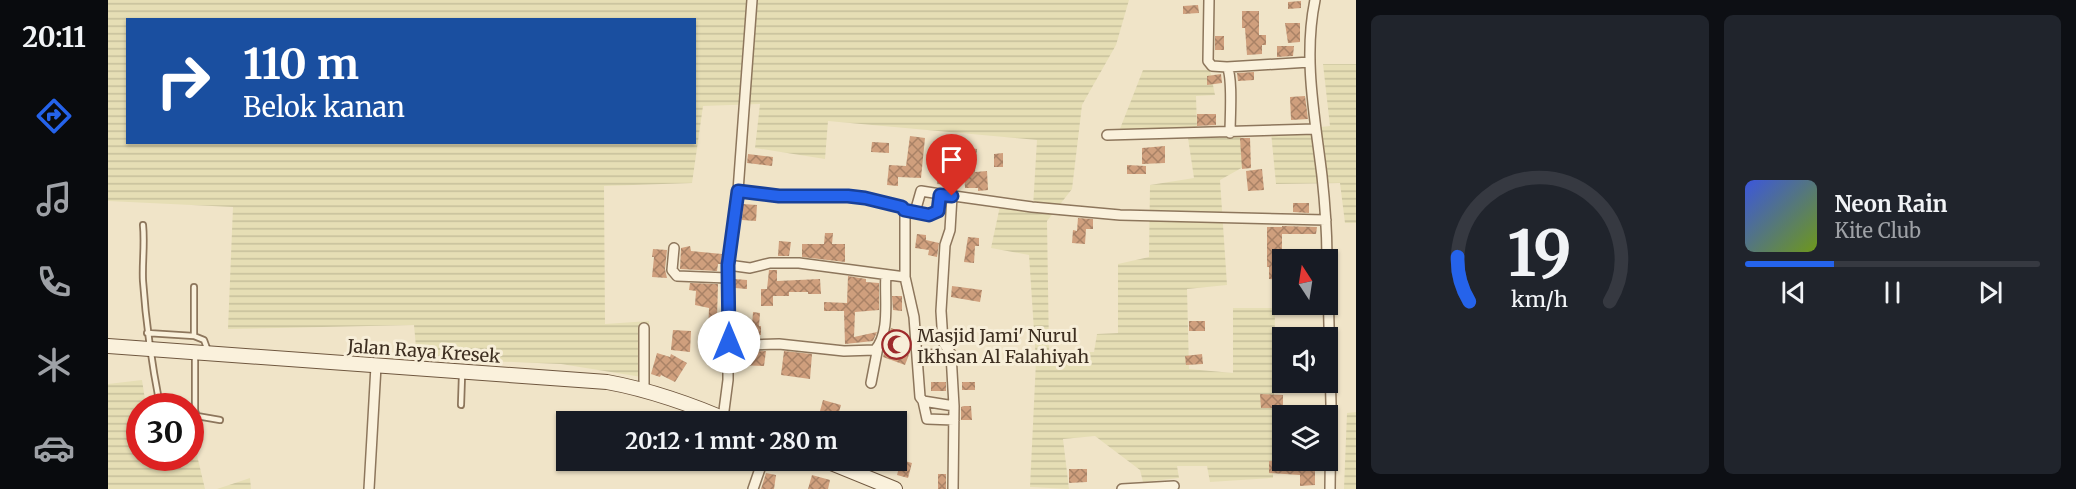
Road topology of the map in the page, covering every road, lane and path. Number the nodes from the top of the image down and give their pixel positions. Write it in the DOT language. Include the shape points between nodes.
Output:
graph roads {
  1 [pos="752,0"];
  2 [pos="1209,0"];
  3 [pos="1315,0"];
  4 [pos="1310,62"];
  5 [pos="1227,67"];
  6 [pos="1315,129"];
  7 [pos="1230,133"];
  8 [pos="1107,135"];
  9 [pos="738,191"];
  10 [pos="940,195"];
  11 [pos="952,196"];
  12 [pos="904,210"];
  13 [pos="915,212"];
  14 [pos="1326,220"];
  15 [pos="143,225"];
  16 [pos="674,248"];
  17 [pos="1327,249"];
  18 [pos="728,265"];
  19 [pos="886,275"];
  20 [pos="905,277"];
  21 [pos="727,278"];
  22 [pos="194,287"];
  23 [pos="1329,315"];
  24 [pos="644,327"];
  25 [pos="147,333"];
  26 [pos="194,336"];
  27 [pos="750,345"];
  28 [pos="108,346"];
  29 [pos="878,347"];
  30 [pos="150,349"];
  31 [pos="202,353"];
  32 [pos="917,354"];
  33 [pos="951,354"];
  34 [pos="376,366"];
  35 [pos="462,373"];
  36 [pos="871,383"];
  37 [pos="644,391"];
  38 [pos="158,393"];
  39 [pos="923,401"];
  40 [pos="461,405"];
  41 [pos="954,406"];
  42 [pos="701,411"];
  43 [pos="727,411"];
  44 [pos="220,420"];
  45 [pos="954,420"];
  46 [pos="759,471"];
  47 [pos="844,471"];
  48 [pos="865,483"];
  49 [pos="1174,486"];
  50 [pos="369,489"];
  51 [pos="753,489"];
  52 [pos="894,489"];
  53 [pos="953,489"];
  54 [pos="1122,489"];
  55 [pos="1330,489"];
  1 -- 9 [label="street"];
  2 -- 5 [label="street" via="1208,61 1212,66"];
  3 -- 4 [label="street"];
  4 -- 5 [label="street"];
  4 -- 6 [label="street"];
  5 -- 7 [label="street" via="1231,84"];
  6 -- 7 [label="street"];
  6 -- 14 [label="street"];
  7 -- 8 [label="street"];
  9 -- 12 [label="street" via="779,196 848,196"];
  9 -- 18 [label="street"];
  10 -- 11 [label="street"];
  10 -- 13 [label="street" via="938,211 929,215"];
  10 -- 13 [label="street" via="921,191"];
  11 -- 14 [label="street" via="1120,215"];
  11 -- 33 [label="street" via="941,311 943,342"];
  12 -- 13 [label="street"];
  12 -- 20 [label="street"];
  14 -- 17 [label="street"];
  15 -- 25 [label="lane"];
  16 -- 21 [label="street" via="672,270 677,276"];
  18 -- 19 [label="street" via="750,268 798,263"];
  18 -- 21 [label="street"];
  19 -- 20 [label="street"];
  19 -- 29 [label="street" via="884,327"];
  20 -- 32 [label="street"];
  21 -- 43 [label="street"];
  22 -- 26 [label="lane"];
  23 -- 55 [label="street"];
  24 -- 37 [label="street"];
  25 -- 26 [label="lane"];
  25 -- 30 [label="lane"];
  26 -- 31 [label="lane" via="204,340"];
  27 -- 29 [label="street" via="867,352"];
  28 -- 30 [label="main road, Jalan Raya Kresek"];
  29 -- 36 [label="street"];
  30 -- 31 [label="main road, Jalan Raya Kresek"];
  30 -- 38 [label="lane"];
  31 -- 34 [label="main road, Jalan Raya Kresek"];
  31 -- 44 [label="lane" via="196,416"];
  32 -- 33 [label="street"];
  32 -- 39 [label="street"];
  33 -- 41 [label="street"];
  34 -- 35 [label="main road, Jalan Raya Kresek"];
  34 -- 50 [label="street"];
  35 -- 37 [label="main road, Jalan Raya Kresek" via="579,379"];
  35 -- 40 [label="lane"];
  37 -- 42 [label="main road, Jalan Raya Kresek"];
  39 -- 41 [label="street"];
  39 -- 45 [label="street" via="927,419"];
  41 -- 45 [label="street"];
  45 -- 53 [label="street"];
  46 -- 51 [label="street"];
  47 -- 48 [label="main road"];
  48 -- 52 [label="main road"];
  49 -- 54 [label="street"];
}
